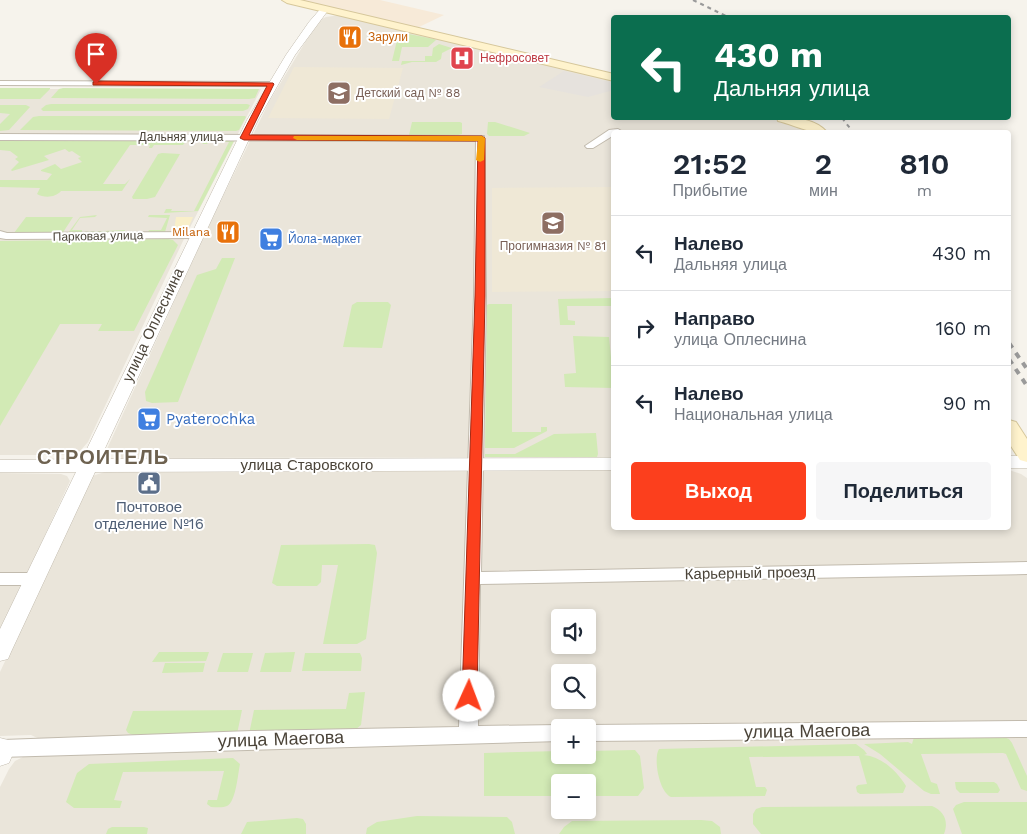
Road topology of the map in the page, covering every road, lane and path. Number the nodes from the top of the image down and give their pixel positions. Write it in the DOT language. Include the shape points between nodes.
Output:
graph roads {
  1 [pos="287,0"];
  2 [pos="325,9"];
  3 [pos="611,77"];
  4 [pos="0,83"];
  5 [pos="271,84"];
  6 [pos="790,120"];
  7 [pos="816,130"];
  8 [pos="611,133"];
  9 [pos="0,137"];
  10 [pos="244,138"];
  11 [pos="590,146"];
  12 [pos="0,234"];
  13 [pos="196,235"];
  14 [pos="1011,429"];
  15 [pos="1027,455"];
  16 [pos="1011,462"];
  17 [pos="1027,462"];
  18 [pos="476,464"];
  19 [pos="611,464"];
  20 [pos="88,465"];
  21 [pos="0,466"];
  22 [pos="1027,568"];
  23 [pos="473,578"];
  24 [pos="0,579"];
  25 [pos="34,579"];
  26 [pos="0,652"];
  27 [pos="1027,729"];
  28 [pos="596,733"];
  29 [pos="551,734"];
  30 [pos="468,735"];
  31 [pos="1,751"];
  1 -- 2 [label="main road"];
  2 -- 3 [label="main road"];
  2 -- 5 [label="street, улица Оплеснина"];
  4 -- 5 [label="street"];
  5 -- 10 [label="street, улица Оплеснина"];
  6 -- 7 [label="main road"];
  8 -- 11 [label="street"];
  9 -- 10 [label="street, Дальняя улица"];
  10 -- 13 [label="street, улица Оплеснина"];
  10 -- 18 [label="street, Дальняя улица" via="482,138"];
  12 -- 13 [label="street, Парковая улица"];
  13 -- 20 [label="street, улица Оплеснина"];
  14 -- 15 [label="main road"];
  16 -- 17 [label="street"];
  18 -- 19 [label="street, улица Старовского"];
  18 -- 20 [label="street, улица Старовского"];
  18 -- 23 [label="street"];
  20 -- 21 [label="street, улица Старовского"];
  20 -- 25 [label="street, улица Оплеснина"];
  22 -- 23 [label="street, Карьерный проезд"];
  23 -- 30 [label="street"];
  24 -- 25 [label="street"];
  25 -- 26 [label="street, улица Оплеснина"];
  27 -- 28 [label="street, улица Маегова"];
  29 -- 30 [label="street, улица Маегова"];
  30 -- 31 [label="street, улица Маегова"];
}
